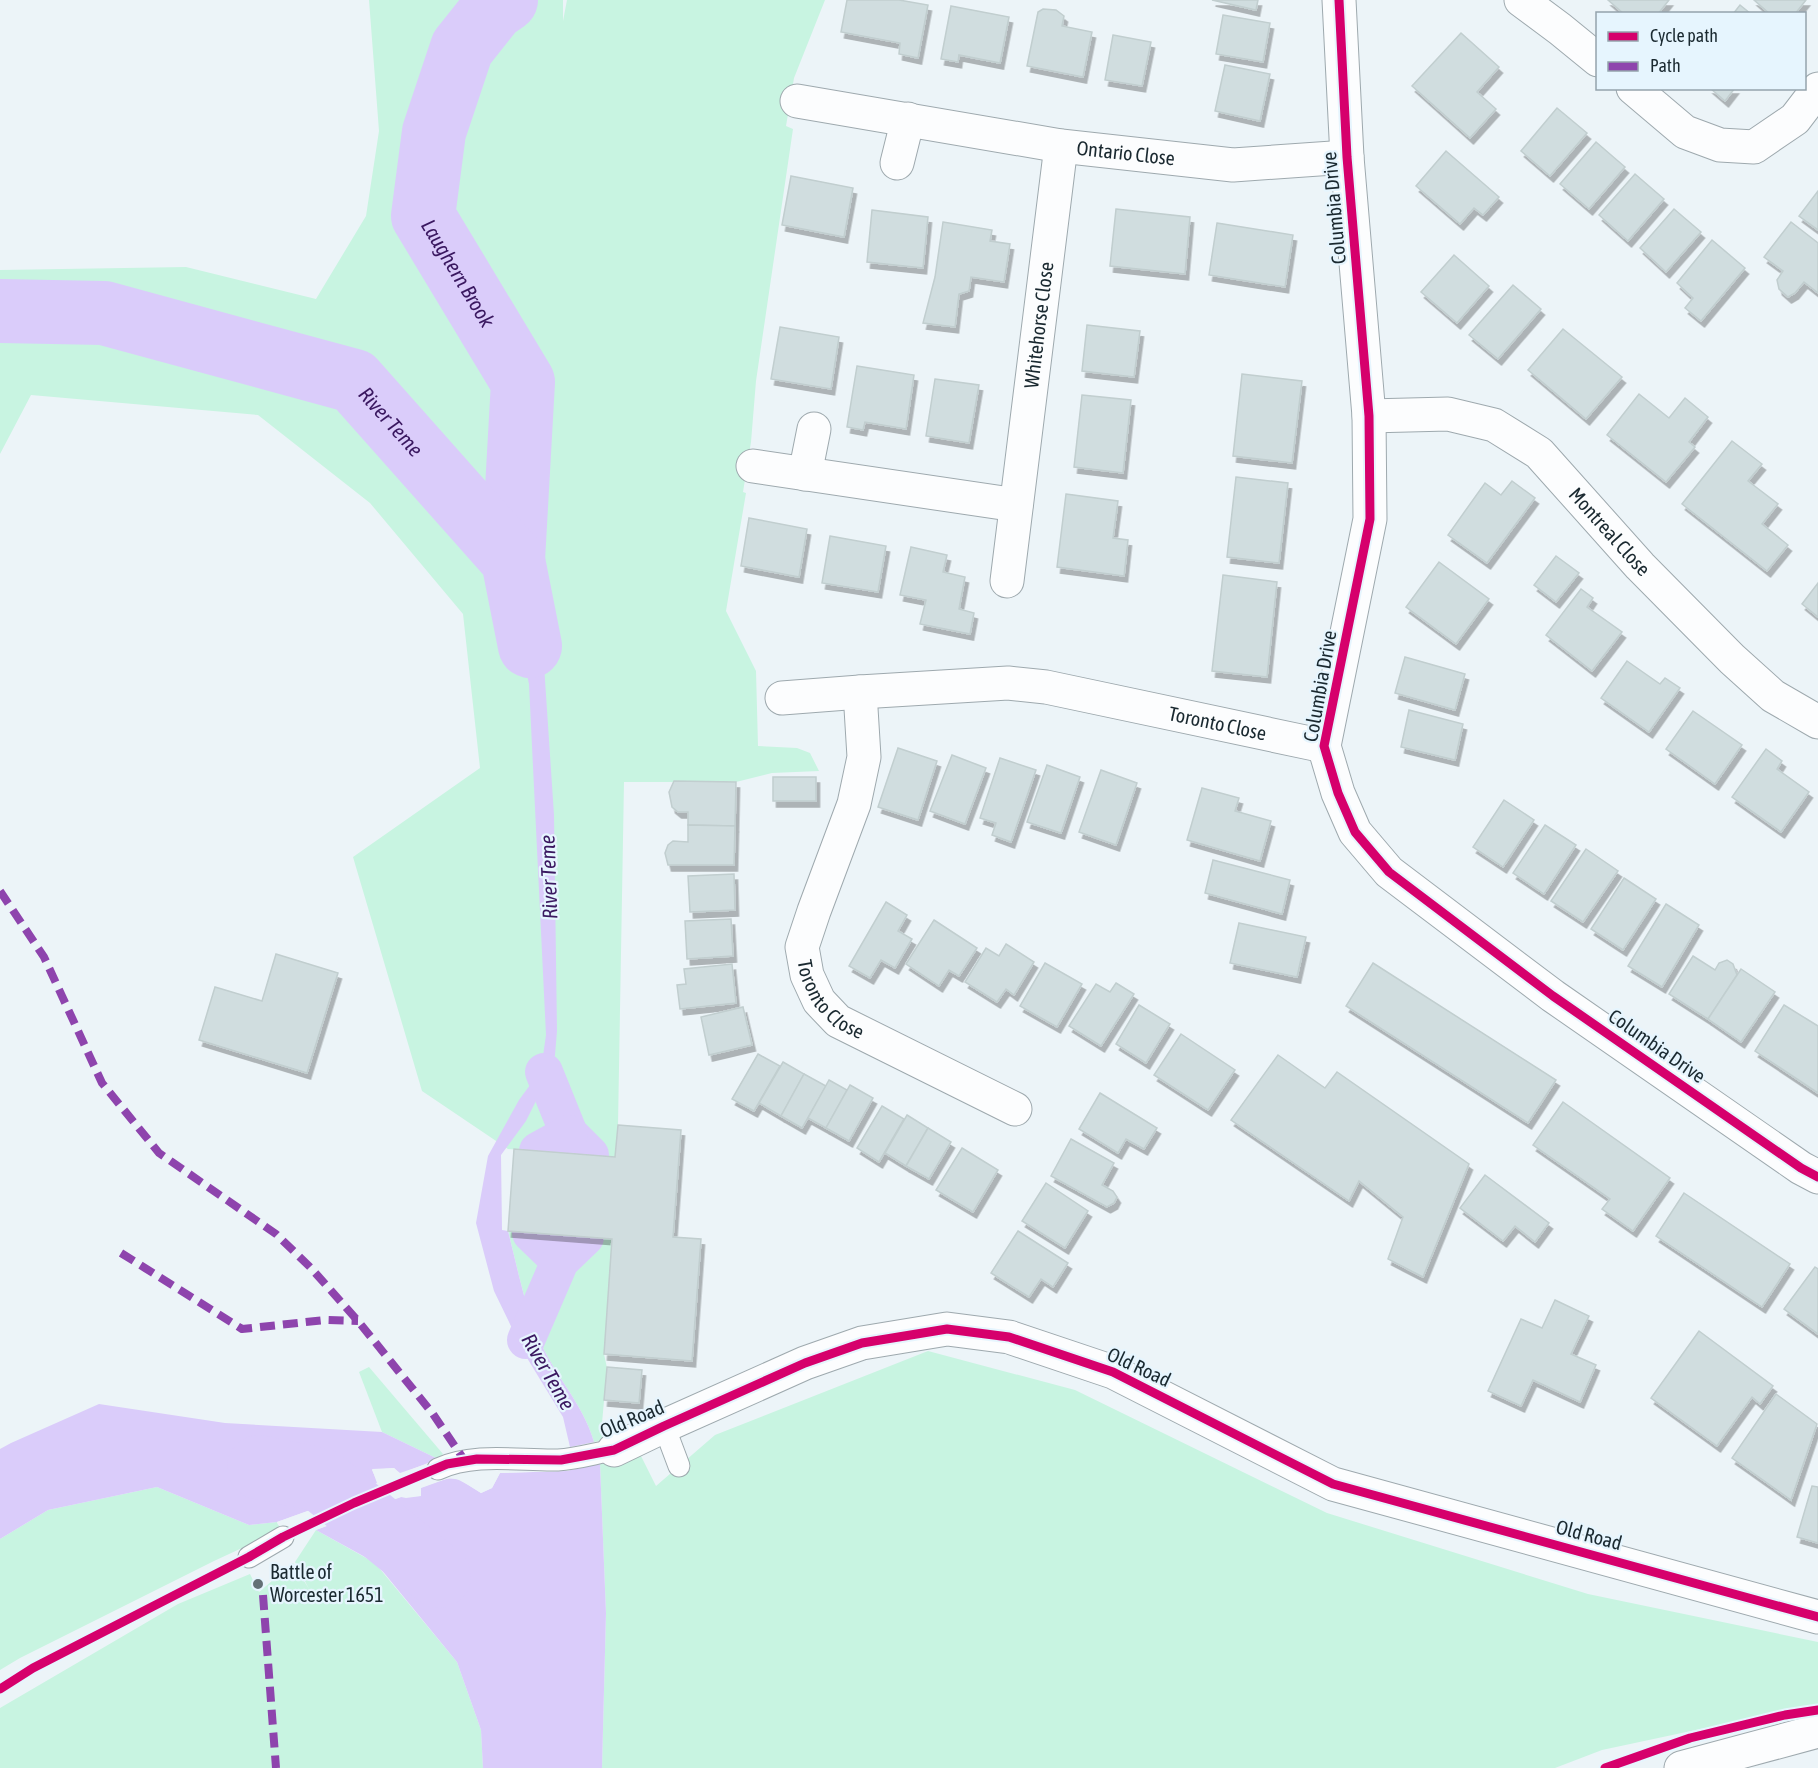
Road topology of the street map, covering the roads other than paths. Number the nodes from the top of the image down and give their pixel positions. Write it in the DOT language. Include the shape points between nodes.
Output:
graph roads {
  1 [pos="1339,0"];
  2 [pos="1521,0"];
  3 [pos="1596,58"];
  4 [pos="1818,89"];
  5 [pos="1634,90"];
  6 [pos="797,102"];
  7 [pos="908,119"];
  8 [pos="1061,146"];
  9 [pos="1347,157"];
  10 [pos="897,163"];
  11 [pos="1369,416"];
  12 [pos="814,429"];
  13 [pos="753,466"];
  14 [pos="805,474"];
  15 [pos="1016,505"];
  16 [pos="1007,580"];
  17 [pos="860,692"];
  18 [pos="782,698"];
  19 [pos="1818,722"];
  20 [pos="1324,746"];
  21 [pos="1016,1109"];
  22 [pos="1818,1177"];
  23 [pos="664,1426"];
  24 [pos="614,1449"];
  25 [pos="679,1466"];
  26 [pos="438,1469"];
  27 [pos="283,1537"];
  28 [pos="249,1557"];
  29 [pos="1818,1617"];
  30 [pos="1818,1731"];
  31 [pos="1681,1768"];
  1 -- 9 [label="street, Columbia Drive"];
  2 -- 3 [label="street"];
  4 -- 5 [label="street" via="1795,118 1754,147 1720,145 1685,132"];
  6 -- 7 [label="street, Ontario Close"];
  7 -- 8 [label="street, Ontario Close"];
  7 -- 10 [label="street"];
  8 -- 9 [label="street, Ontario Close" via="1233,165"];
  8 -- 15 [label="street, Whitehorse Close"];
  9 -- 11 [label="street, Columbia Drive"];
  11 -- 19 [label="street, Montreal Close" via="1448,414 1494,425 1539,453 1640,566 1732,659 1773,696"];
  11 -- 20 [label="street, Columbia Drive" via="1370,519"];
  12 -- 14 [label="street"];
  13 -- 14 [label="street"];
  14 -- 15 [label="street"];
  15 -- 16 [label="street, Whitehorse Close"];
  17 -- 18 [label="street, Toronto Close"];
  17 -- 20 [label="street, Toronto Close" via="1008,683 1046,687"];
  17 -- 21 [label="street, Toronto Close" via="864,757 854,804 802,947 807,975 819,1001 838,1021"];
  20 -- 22 [label="street, Columbia Drive" via="1355,832 1389,872 1553,996"];
  23 -- 24 [label="street, Old Road"];
  23 -- 25 [label="lane"];
  23 -- 29 [label="street, Old Road" via="805,1363 862,1343 947,1329 1009,1337 1113,1372 1333,1484"];
  24 -- 26 [label="lane, Old Road" via="561,1460 465,1461"];
  27 -- 28 [label="lane"];
  30 -- 31 [label="street"];
}
